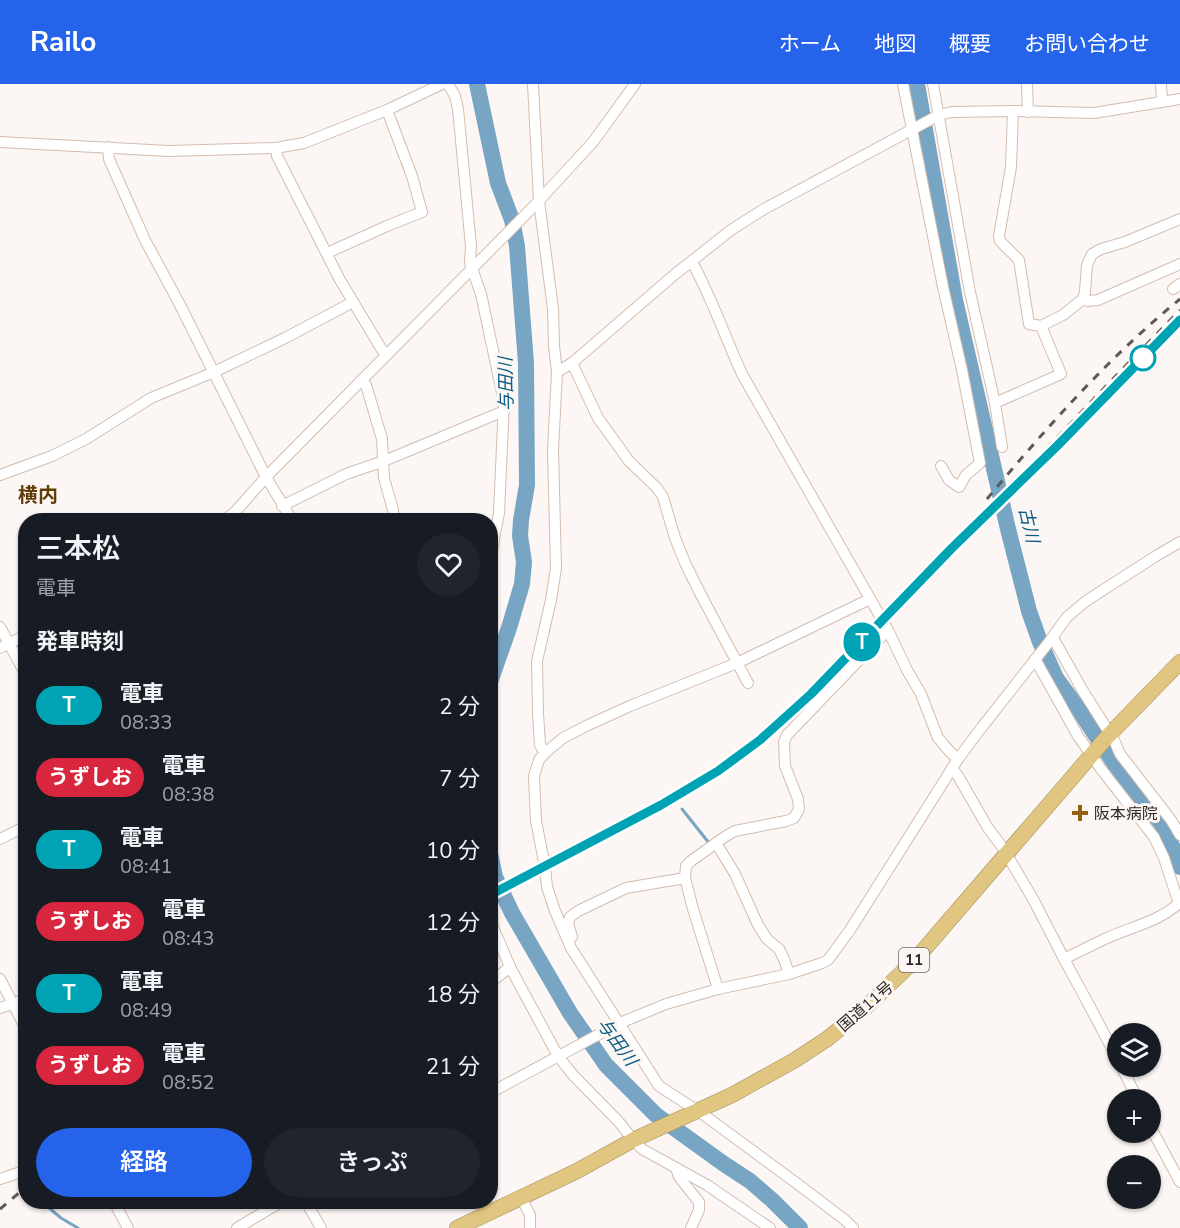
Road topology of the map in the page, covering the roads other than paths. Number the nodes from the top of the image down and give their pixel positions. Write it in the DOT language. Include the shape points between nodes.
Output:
graph roads {
  1 [pos="442,84"];
  2 [pos="448,84"];
  3 [pos="533,84"];
  4 [pos="635,84"];
  5 [pos="903,84"];
  6 [pos="933,84"];
  7 [pos="1027,84"];
  8 [pos="1161,84"];
  9 [pos="1180,99"];
  10 [pos="1162,102"];
  11 [pos="387,110"];
  12 [pos="1014,111"];
  13 [pos="1028,112"];
  14 [pos="937,116"];
  15 [pos="913,128"];
  16 [pos="0,142"];
  17 [pos="108,147"];
  18 [pos="276,148"];
  19 [pos="537,203"];
  20 [pos="1180,219"];
  21 [pos="327,253"];
  22 [pos="692,262"];
  23 [pos="1180,264"];
  24 [pos="471,269"];
  25 [pos="1083,299"];
  26 [pos="353,302"];
  27 [pos="1041,326"];
  28 [pos="387,355"];
  29 [pos="572,363"];
  30 [pos="214,372"];
  31 [pos="557,372"];
  32 [pos="362,380"];
  33 [pos="995,403"];
  34 [pos="504,411"];
  35 [pos="1002,447"];
  36 [pos="384,461"];
  37 [pos="941,466"];
  38 [pos="0,475"];
  39 [pos="266,477"];
  40 [pos="282,506"];
  41 [pos="234,513"];
  42 [pos="287,513"];
  43 [pos="393,513"];
  44 [pos="498,518"];
  45 [pos="1180,542"];
  46 [pos="870,599"];
  47 [pos="0,627"];
  48 [pos="888,630"];
  49 [pos="18,639"];
  50 [pos="1051,640"];
  51 [pos="4,646"];
  52 [pos="1037,658"];
  53 [pos="1180,662"];
  54 [pos="737,663"];
  55 [pos="18,664"];
  56 [pos="748,683"];
  57 [pos="1108,736"];
  58 [pos="546,753"];
  59 [pos="1093,754"];
  60 [pos="955,764"];
  61 [pos="18,830"];
  62 [pos="1180,835"];
  63 [pos="0,839"];
  64 [pos="716,843"];
  65 [pos="1006,854"];
  66 [pos="685,878"];
  67 [pos="1179,903"];
  68 [pos="498,939"];
  69 [pos="571,948"];
  70 [pos="1064,959"];
  71 [pos="510,967"];
  72 [pos="789,974"];
  73 [pos="498,976"];
  74 [pos="0,979"];
  75 [pos="718,989"];
  76 [pos="18,1001"];
  77 [pos="12,1003"];
  78 [pos="0,1008"];
  79 [pos="18,1014"];
  80 [pos="618,1024"];
  81 [pos="1107,1039"];
  82 [pos="562,1054"];
  83 [pos="498,1089"];
  84 [pos="692,1112"];
  85 [pos="633,1140"];
  86 [pos="1159,1143"];
  87 [pos="676,1168"];
  88 [pos="18,1173"];
  89 [pos="0,1179"];
  90 [pos="1180,1182"];
  91 [pos="521,1197"];
  92 [pos="498,1208"];
  93 [pos="118,1209"];
  94 [pos="269,1209"];
  95 [pos="310,1209"];
  96 [pos="496,1209"];
  97 [pos="128,1228"];
  98 [pos="237,1228"];
  99 [pos="321,1228"];
  100 [pos="457,1228"];
  101 [pos="530,1228"];
  102 [pos="691,1228"];
  103 [pos="770,1228"];
  104 [pos="853,1228"];
  1 -- 11 [label="street"];
  2 -- 24 [label="street" via="458,109"];
  3 -- 19 [label="street"];
  4 -- 19 [label="street" via="593,142"];
  5 -- 15 [label="street"];
  6 -- 14 [label="street"];
  7 -- 13 [label="street"];
  8 -- 10 [label="street"];
  9 -- 10 [label="street"];
  10 -- 13 [label="street" via="1094,113"];
  11 -- 18 [label="street" via="304,143"];
  11 -- 21 [label="street" via="422,212"];
  12 -- 13 [label="street"];
  12 -- 14 [label="street" via="952,112"];
  12 -- 27 [label="street" via="1011,167 999,236 1019,260 1029,324"];
  14 -- 15 [label="street"];
  14 -- 33 [label="street"];
  15 -- 22 [label="street" via="764,209"];
  15 -- 37 [label="street" via="980,463 966,474 959,487"];
  16 -- 17 [label="street"];
  17 -- 18 [label="street"];
  17 -- 30 [label="street" via="109,159 145,240"];
  18 -- 21 [label="street"];
  19 -- 24 [label="street"];
  19 -- 31 [label="street" via="554,309"];
  20 -- 25 [label="street" via="1092,254"];
  21 -- 26 [label="street"];
  22 -- 29 [label="street"];
  22 -- 46 [label="street" via="742,374"];
  23 -- 25 [label="street" via="1098,300"];
  24 -- 28 [label="street"];
  24 -- 34 [label="street" via="481,294"];
  25 -- 27 [label="street"];
  26 -- 28 [label="street"];
  26 -- 30 [label="street"];
  27 -- 33 [label="street" via="1061,374"];
  28 -- 32 [label="street"];
  29 -- 31 [label="street"];
  29 -- 54 [label="street" via="598,418 629,461 663,497 686,565"];
  30 -- 38 [label="street" via="151,398 52,456"];
  30 -- 39 [label="street"];
  31 -- 58 [label="street" via="553,450 556,568 537,661 540,745"];
  32 -- 36 [label="street" via="382,439"];
  32 -- 39 [label="street"];
  33 -- 35 [label="street"];
  34 -- 36 [label="street"];
  34 -- 44 [label="street"];
  36 -- 40 [label="street" via="346,474"];
  36 -- 43 [label="street"];
  39 -- 40 [label="street"];
  39 -- 41 [label="street"];
  40 -- 42 [label="street"];
  45 -- 50 [label="street" via="1086,601 1067,617"];
  46 -- 48 [label="street"];
  46 -- 54 [label="street"];
  47 -- 51 [label="street"];
  48 -- 60 [label="street" via="921,694 938,738"];
  48 -- 64 [label="street" via="787,735 785,766 799,809 794,818 735,831"];
  49 -- 51 [label="street"];
  50 -- 52 [label="street"];
  50 -- 57 [label="street"];
  51 -- 55 [label="street"];
  52 -- 59 [label="street" via="1078,736"];
  52 -- 60 [label="street"];
  53 -- 57 [label="highway, 国道11号 / 11"];
  54 -- 56 [label="street"];
  54 -- 58 [label="street" via="630,706 563,738"];
  57 -- 59 [label="highway, 国道11号 / 11"];
  57 -- 62 [label="street"];
  58 -- 69 [label="street" via="539,760 534,777 536,821 547,887"];
  59 -- 65 [label="highway, 国道11号 / 11"];
  59 -- 67 [label="street" via="1154,837"];
  60 -- 65 [label="street" via="958,776"];
  60 -- 72 [label="street" via="833,954 822,963"];
  61 -- 63 [label="street"];
  64 -- 66 [label="street" via="686,866"];
  64 -- 72 [label="street" via="758,926 778,949"];
  65 -- 70 [label="street"];
  65 -- 84 [label="highway, 国道11号 / 11" via="915,960 866,1007 795,1060"];
  66 -- 69 [label="street" via="626,888 578,911 568,923"];
  66 -- 75 [label="street"];
  67 -- 70 [label="street" via="1152,920"];
  68 -- 71 [label="street"];
  69 -- 80 [label="street"];
  70 -- 81 [label="street"];
  71 -- 73 [label="street"];
  71 -- 82 [label="street"];
  72 -- 75 [label="street"];
  74 -- 77 [label="street"];
  75 -- 80 [label="street" via="666,1004"];
  76 -- 77 [label="street"];
  77 -- 78 [label="street"];
  77 -- 79 [label="street"];
  80 -- 82 [label="street"];
  80 -- 84 [label="street" via="660,1086"];
  82 -- 83 [label="street"];
  82 -- 85 [label="street" via="573,1075"];
  84 -- 85 [label="highway, 国道11号 / 11"];
  84 -- 104 [label="street" via="704,1115"];
  85 -- 87 [label="street"];
  85 -- 91 [label="highway, 国道11号 / 11"];
  86 -- 90 [label="street"];
  87 -- 102 [label="street" via="699,1202"];
  87 -- 103 [label="street"];
  88 -- 89 [label="street"];
  91 -- 92 [label="highway, 国道11号 / 11"];
  91 -- 101 [label="street" via="530,1215"];
  93 -- 97 [label="street"];
  94 -- 98 [label="street"];
  95 -- 99 [label="street"];
  96 -- 100 [label="highway, 国道11号 / 11"];
}
